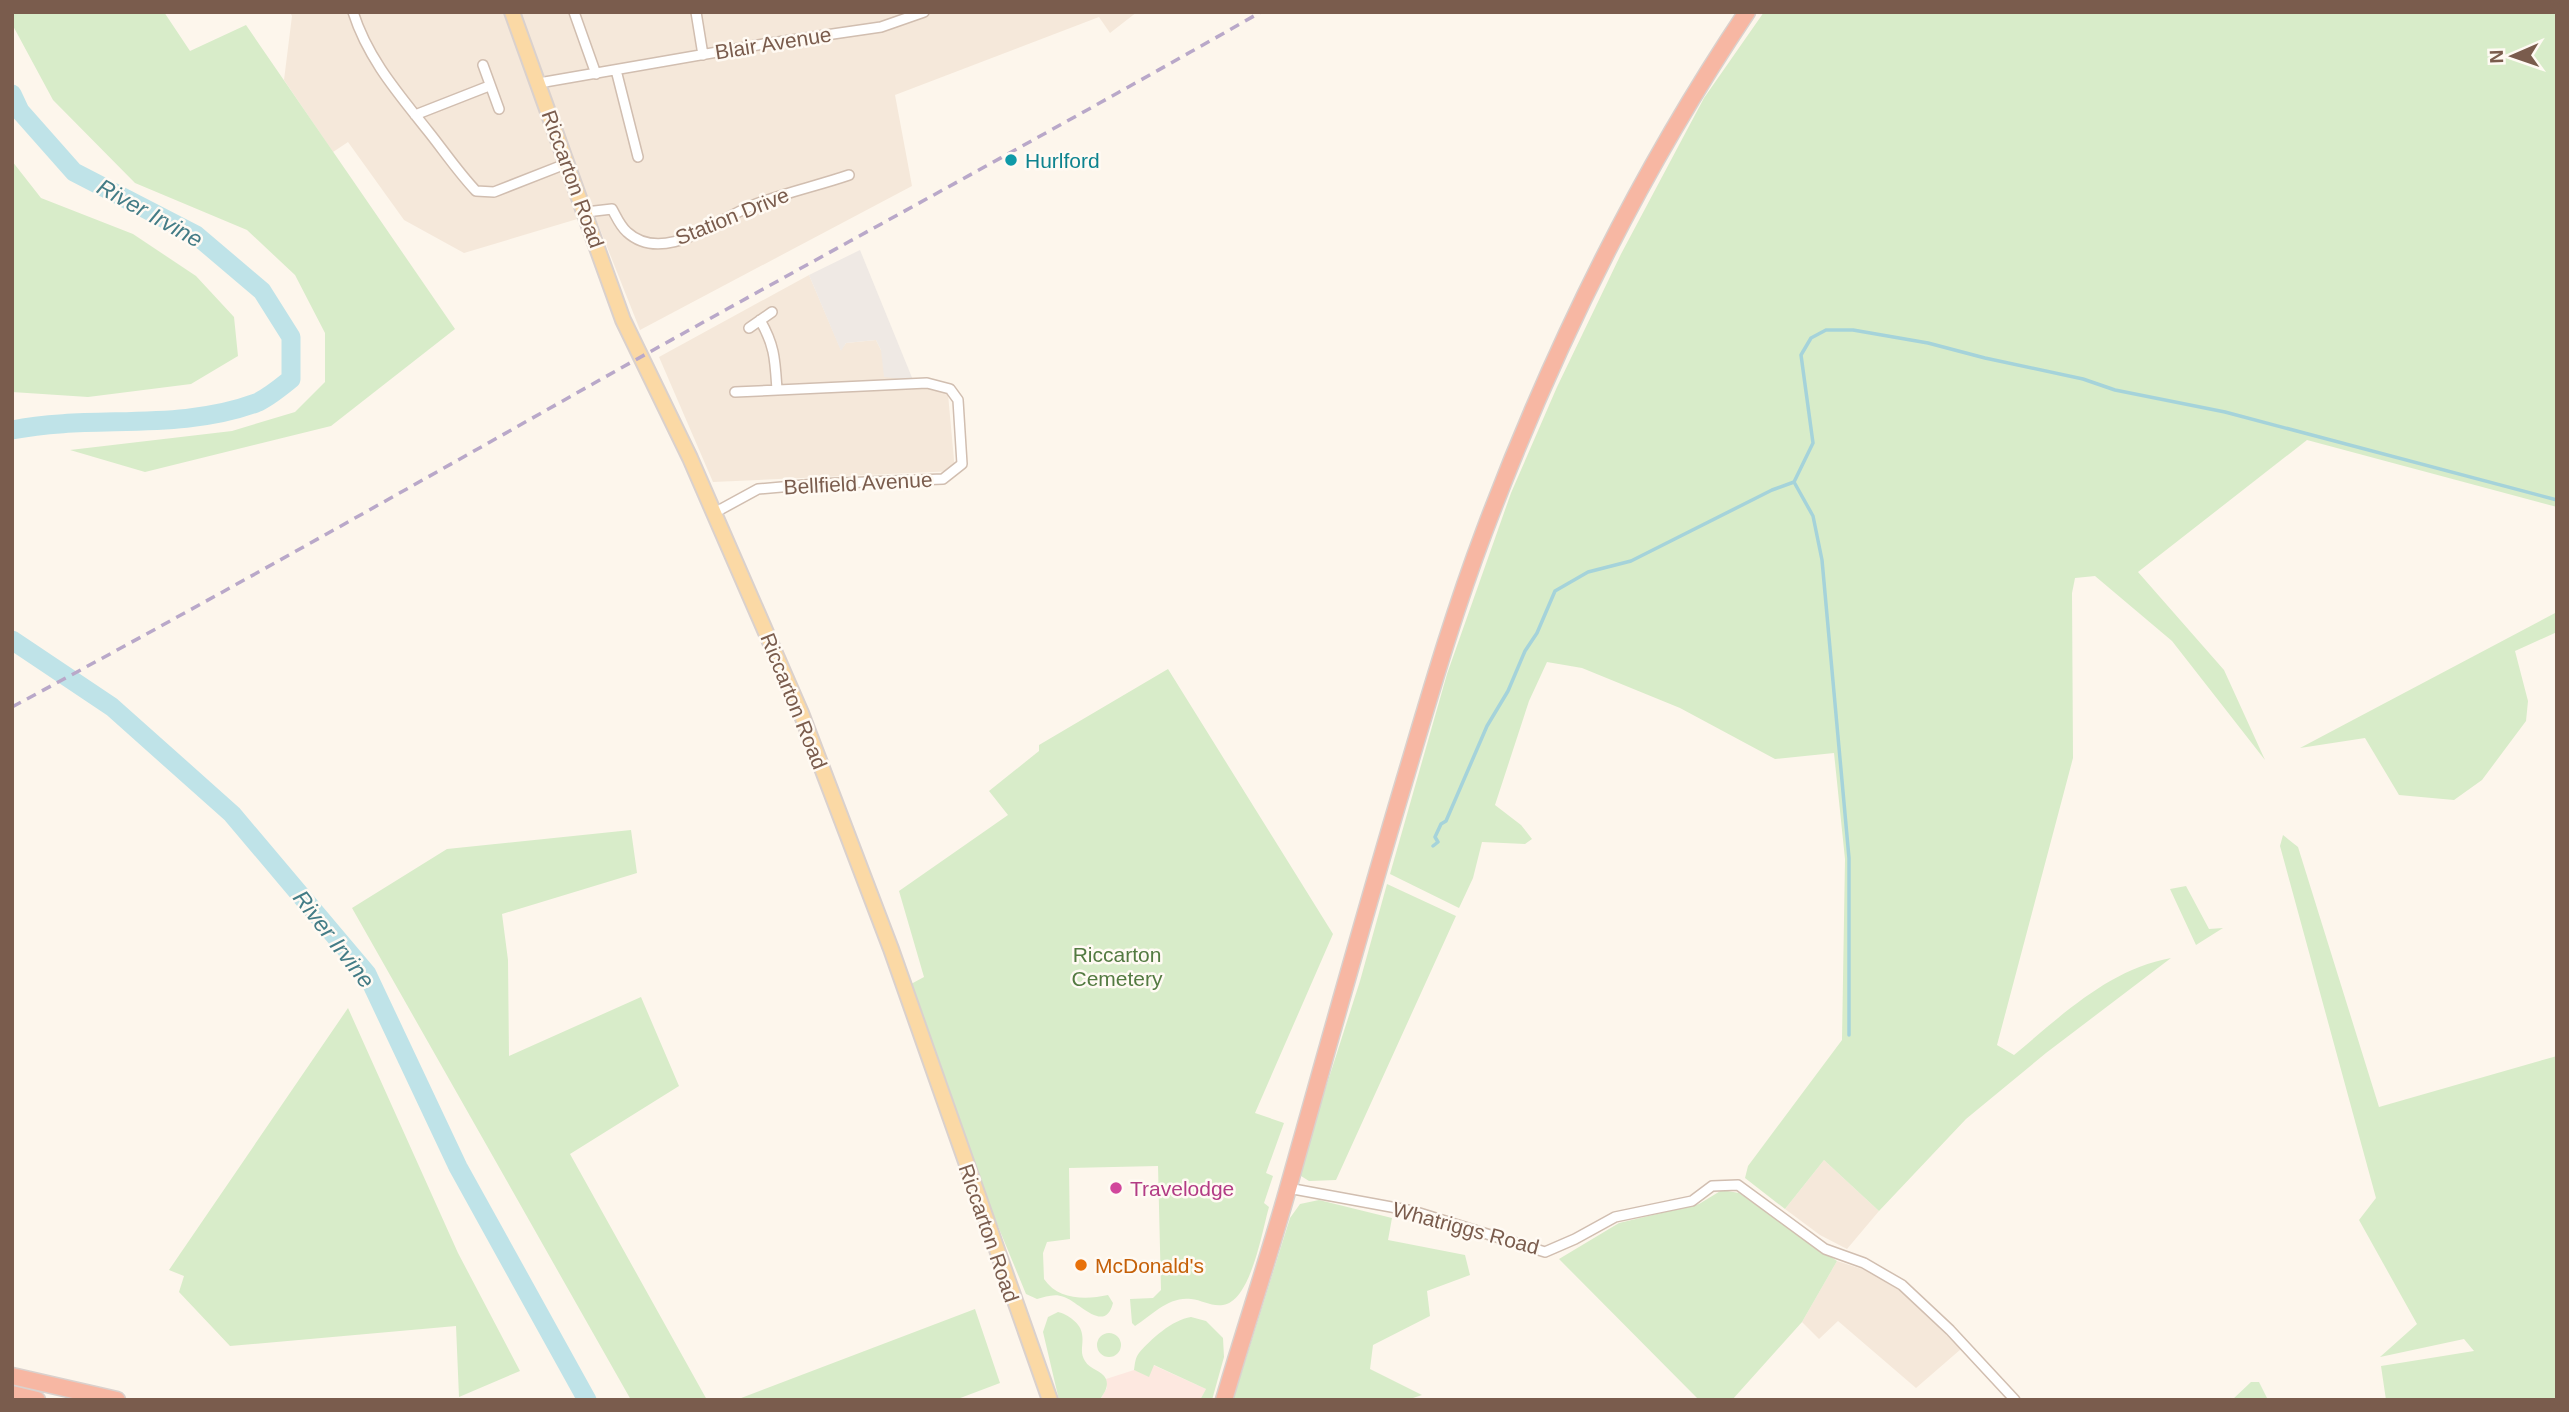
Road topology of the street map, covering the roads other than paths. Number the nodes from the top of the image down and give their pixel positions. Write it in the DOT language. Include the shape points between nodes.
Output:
graph roads {
  1 [pos="353,12"];
  2 [pos="512,12"];
  3 [pos="574,12"];
  4 [pos="696,12"];
  5 [pos="924,12"];
  6 [pos="1747,12"];
  7 [pos="703,55"];
  8 [pos="483,65"];
  9 [pos="616,70"];
  10 [pos="596,74"];
  11 [pos="539,83"];
  12 [pos="489,86"];
  13 [pos="499,109"];
  14 [pos="415,115"];
  15 [pos="638,157"];
  16 [pos="568,163"];
  17 [pos="849,175"];
  18 [pos="586,212"];
  19 [pos="772,312"];
  20 [pos="760,320"];
  21 [pos="749,328"];
  22 [pos="777,390"];
  23 [pos="735,392"];
  24 [pos="714,513"];
  25 [pos="1288,1188"];
  26 [pos="12,1376"];
  27 [pos="12,1394"];
  28 [pos="114,1399"];
  29 [pos="37,1400"];
  30 [pos="1050,1400"];
  31 [pos="1224,1400"];
  32 [pos="2015,1400"];
  1 -- 14 [label="street" via="361,38"];
  2 -- 11 [label="main road, Riccarton Road"];
  3 -- 10 [label="street"];
  4 -- 7 [label="street, Blair Avenue"];
  5 -- 7 [label="street, Blair Avenue" via="881,27"];
  6 -- 25 [label="highway" via="1665,146 1600,268 1546,380 1483,533 1415,743"];
  7 -- 9 [label="street, Blair Avenue"];
  8 -- 12 [label="street"];
  9 -- 10 [label="street, Blair Avenue"];
  9 -- 15 [label="street"];
  10 -- 11 [label="street, Blair Avenue"];
  11 -- 16 [label="main road, Riccarton Road"];
  12 -- 13 [label="street"];
  12 -- 14 [label="street"];
  14 -- 16 [label="street" via="475,191 494,192"];
  16 -- 18 [label="main road, Riccarton Road"];
  17 -- 18 [label="street, Station Drive" via="752,206 680,241 639,239 627,232 612,209"];
  18 -- 24 [label="main road, Riccarton Road" via="623,320"];
  19 -- 20 [label="street"];
  20 -- 21 [label="street"];
  20 -- 22 [label="street" via="771,340"];
  22 -- 23 [label="street, Bellfield Avenue"];
  22 -- 24 [label="street, Bellfield Avenue" via="927,383 950,389 958,400 962,464 943,479 758,489"];
  24 -- 30 [label="main road, Riccarton Road" via="801,713 860,867"];
  25 -- 31 [label="highway"];
  25 -- 32 [label="street, Whatriggs Road" via="1413,1211 1545,1252 1615,1217 1692,1201 1712,1186 1738,1185 1825,1249 1864,1263 1902,1286"];
  26 -- 28 [label="highway"];
  27 -- 29 [label="highway"];
}
